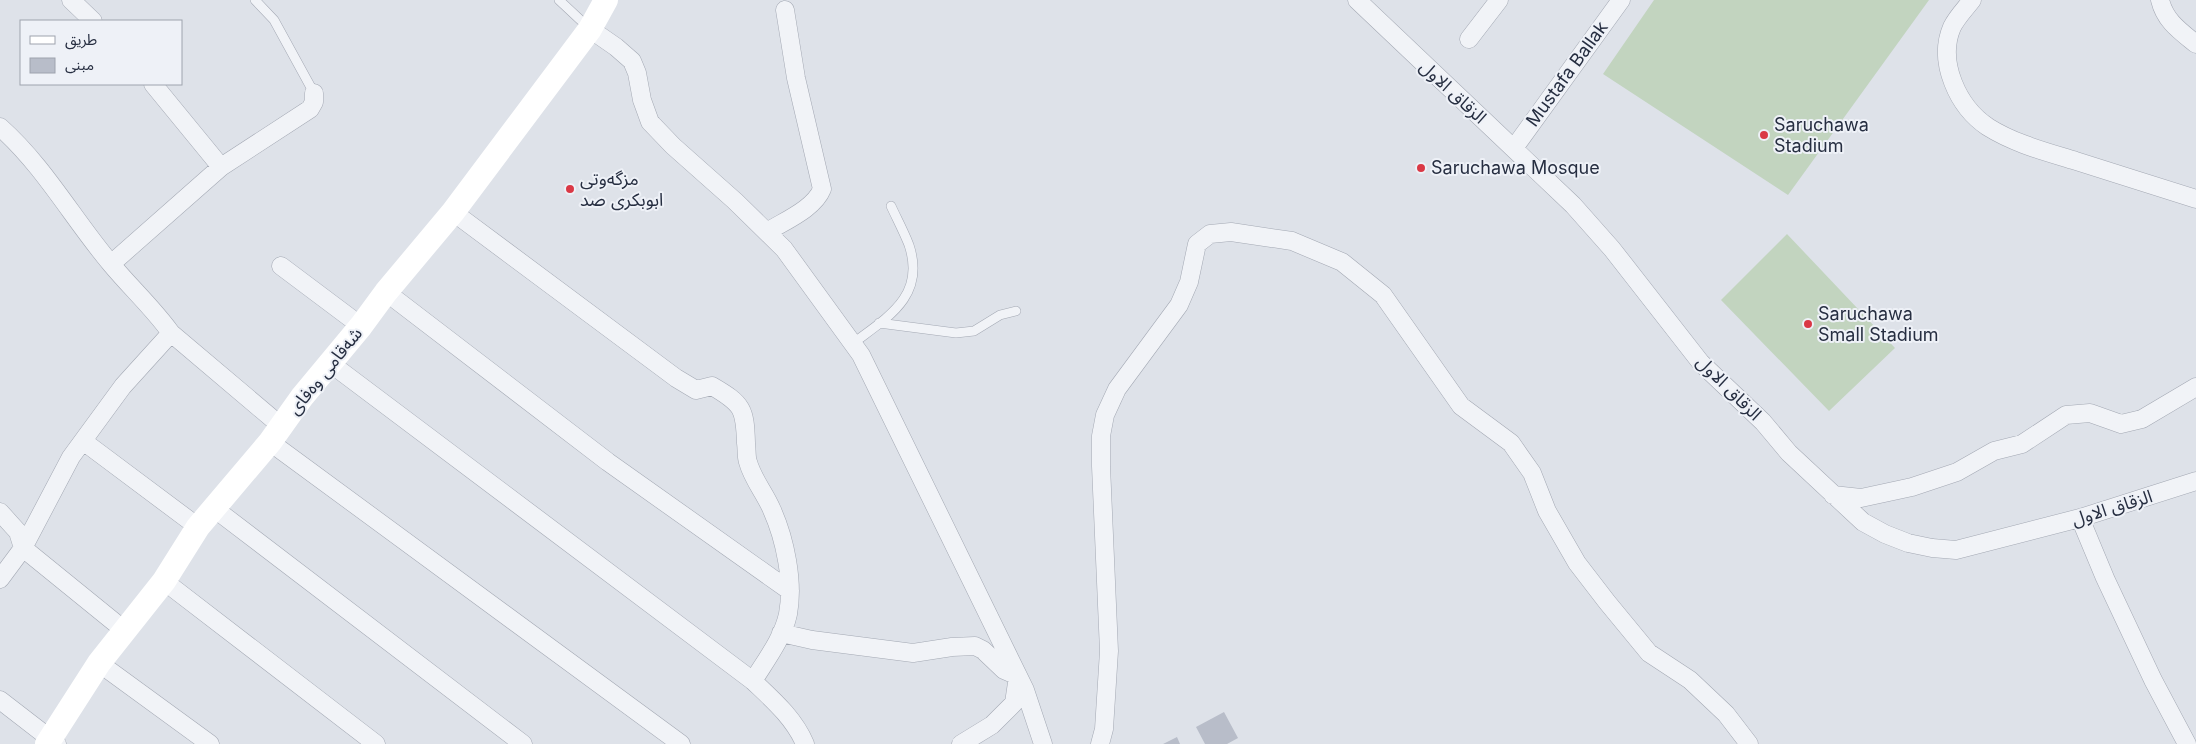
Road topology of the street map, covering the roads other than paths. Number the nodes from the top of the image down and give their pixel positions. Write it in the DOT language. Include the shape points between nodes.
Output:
graph roads {
  1 [pos="71,0"];
  2 [pos="255,0"];
  3 [pos="559,0"];
  4 [pos="606,0"];
  5 [pos="1356,0"];
  6 [pos="1499,0"];
  7 [pos="1621,0"];
  8 [pos="1972,0"];
  9 [pos="2160,0"];
  10 [pos="785,10"];
  11 [pos="92,20"];
  12 [pos="590,29"];
  13 [pos="1469,40"];
  14 [pos="2196,44"];
  15 [pos="154,85"];
  16 [pos="314,93"];
  17 [pos="0,127"];
  18 [pos="1514,148"];
  19 [pos="221,166"];
  20 [pos="2196,199"];
  21 [pos="891,206"];
  22 [pos="453,212"];
  23 [pos="767,232"];
  24 [pos="111,264"];
  25 [pos="281,266"];
  26 [pos="386,292"];
  27 [pos="1016,311"];
  28 [pos="879,323"];
  29 [pos="361,326"];
  30 [pos="171,333"];
  31 [pos="852,344"];
  32 [pos="330,364"];
  33 [pos="2196,387"];
  34 [pos="275,434"];
  35 [pos="83,441"];
  36 [pos="2196,481"];
  37 [pos="1833,494"];
  38 [pos="215,509"];
  39 [pos="0,512"];
  40 [pos="2080,518"];
  41 [pos="198,527"];
  42 [pos="23,548"];
  43 [pos="0,580"];
  44 [pos="164,580"];
  45 [pos="790,591"];
  46 [pos="124,630"];
  47 [pos="781,633"];
  48 [pos="99,663"];
  49 [pos="1018,676"];
  50 [pos="753,681"];
  51 [pos="0,700"];
  52 [pos="52,742"];
  53 [pos="210,744"];
  54 [pos="376,744"];
  55 [pos="523,744"];
  56 [pos="681,744"];
  57 [pos="805,744"];
  58 [pos="961,744"];
  59 [pos="1043,744"];
  60 [pos="1100,744"];
  61 [pos="1749,744"];
  62 [pos="2187,744"];
  1 -- 11 [label="street"];
  2 -- 16 [label="lane" via="274,20"];
  3 -- 12 [label="lane"];
  4 -- 12 [label="street, شەقامی وەفای"];
  5 -- 18 [label="street, الزقاق الاول"];
  6 -- 13 [label="street"];
  7 -- 18 [label="street, Mustafa Ballak"];
  8 -- 20 [label="street" via="1956,19 1948,38 1947,59 1954,86 1974,116 2027,146"];
  9 -- 14 [label="street" via="2166,17"];
  10 -- 23 [label="street" via="796,78 822,189 819,196 803,209"];
  12 -- 22 [label="street, شەقامی وەفای"];
  12 -- 23 [label="street" via="632,61 650,122"];
  15 -- 19 [label="street"];
  16 -- 19 [label="street" via="310,109"];
  17 -- 24 [label="street" via="58,193"];
  18 -- 37 [label="street, الزقاق الاول" via="1593,226 1701,364"];
  19 -- 24 [label="street"];
  21 -- 28 [label="lane" via="909,245 913,282 908,294"];
  22 -- 26 [label="street, شەقامی وەفای"];
  22 -- 45 [label="street" via="676,378 696,390 712,386 739,407 746,420 747,461 782,534"];
  23 -- 31 [label="street" via="784,249"];
  24 -- 30 [label="street"];
  25 -- 29 [label="street"];
  26 -- 29 [label="street, شەقامی وەفای"];
  26 -- 45 [label="street" via="608,462"];
  27 -- 28 [label="lane" via="1000,315 974,331 956,333"];
  28 -- 31 [label="lane"];
  29 -- 32 [label="street, شەقامی وەفای"];
  30 -- 34 [label="street"];
  30 -- 35 [label="street" via="123,386"];
  31 -- 49 [label="street" via="861,356"];
  32 -- 34 [label="street, شەقامی وەفای"];
  32 -- 50 [label="street"];
  33 -- 37 [label="street" via="2142,419 2121,424 2090,413 2066,415 2022,444 1994,451 1956,472 1921,484 1861,498"];
  34 -- 38 [label="street, شەقامی وەفای"];
  34 -- 56 [label="street"];
  35 -- 41 [label="street"];
  35 -- 42 [label="street" via="71,457"];
  36 -- 40 [label="street, الزقاق الاول"];
  37 -- 40 [label="street, الزقاق الاول" via="1864,522 1885,534 1932,548 1956,550"];
  38 -- 41 [label="street, شەقامی وەفای"];
  38 -- 55 [label="street"];
  39 -- 42 [label="street" via="18,532"];
  40 -- 62 [label="street" via="2153,680"];
  41 -- 44 [label="street, شەقامی وەفای"];
  42 -- 43 [label="street"];
  42 -- 46 [label="street"];
  44 -- 46 [label="street, شەقامی وەفای"];
  44 -- 54 [label="street"];
  45 -- 47 [label="street" via="788,615"];
  46 -- 48 [label="street, شەقامی وەفای"];
  47 -- 49 [label="street" via="913,653 976,646 1004,670"];
  47 -- 50 [label="street"];
  48 -- 52 [label="street, شەقامی وەفای"];
  48 -- 53 [label="street"];
  49 -- 58 [label="street" via="1014,703 992,725"];
  49 -- 59 [label="street"];
  50 -- 57 [label="street" via="786,713"];
  51 -- 52 [label="street"];
  60 -- 61 [label="street" via="1104,729 1109,651 1101,466 1105,415 1117,389 1180,305 1198,244 1210,234 1231,232 1292,241 1342,262 1382,295 1461,406 1511,443 1532,473 1547,512 1577,563 1607,602 1649,653 1690,680 1726,714"];
}
